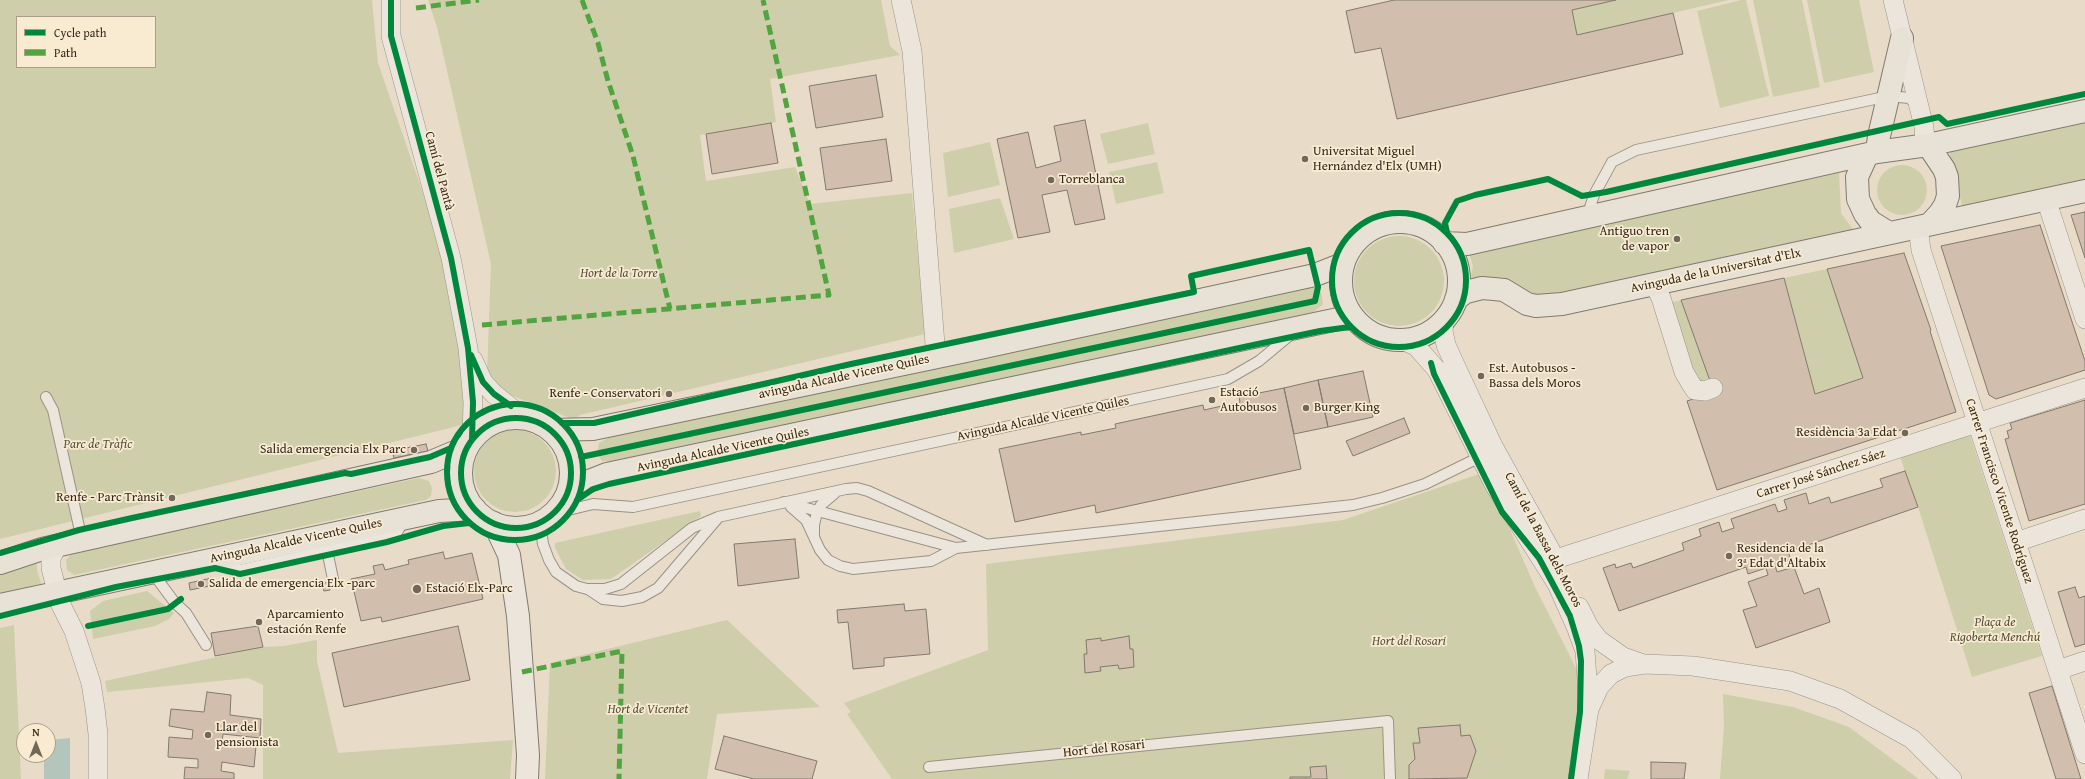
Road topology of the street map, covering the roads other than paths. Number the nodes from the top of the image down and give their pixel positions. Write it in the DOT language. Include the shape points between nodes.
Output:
graph roads {
  1 [pos="391,0"];
  2 [pos="901,0"];
  3 [pos="1893,0"];
  4 [pos="1902,38"];
  5 [pos="1889,96"];
  6 [pos="1918,105"];
  7 [pos="2085,111"];
  8 [pos="1926,145"];
  9 [pos="1872,154"];
  10 [pos="2085,191"];
  11 [pos="2046,199"];
  12 [pos="1587,218"];
  13 [pos="1924,226"];
  14 [pos="1888,233"];
  15 [pos="1444,243"];
  16 [pos="1343,264"];
  17 [pos="1655,285"];
  18 [pos="1456,299"];
  19 [pos="1355,319"];
  20 [pos="2085,319"];
  21 [pos="1444,320"];
  22 [pos="1302,327"];
  23 [pos="1402,340"];
  24 [pos="468,348"];
  25 [pos="936,357"];
  26 [pos="1713,388"];
  27 [pos="2085,388"];
  28 [pos="46,398"];
  29 [pos="524,418"];
  30 [pos="1977,422"];
  31 [pos="551,430"];
  32 [pos="470,443"];
  33 [pos="1480,457"];
  34 [pos="568,489"];
  35 [pos="835,493"];
  36 [pos="784,502"];
  37 [pos="475,509"];
  38 [pos="817,512"];
  39 [pos="718,517"];
  40 [pos="404,518"];
  41 [pos="546,518"];
  42 [pos="2085,519"];
  43 [pos="494,523"];
  44 [pos="814,538"];
  45 [pos="82,540"];
  46 [pos="2016,542"];
  47 [pos="986,545"];
  48 [pos="57,546"];
  49 [pos="956,548"];
  50 [pos="326,550"];
  51 [pos="212,559"];
  52 [pos="1556,559"];
  53 [pos="0,563"];
  54 [pos="152,572"];
  55 [pos="333,579"];
  56 [pos="88,585"];
  57 [pos="587,589"];
  58 [pos="57,592"];
  59 [pos="0,605"];
  60 [pos="74,631"];
  61 [pos="206,645"];
  62 [pos="2085,661"];
  63 [pos="1645,664"];
  64 [pos="2058,670"];
  65 [pos="1589,709"];
  66 [pos="2085,754"];
  67 [pos="929,767"];
  68 [pos="98,779"];
  69 [pos="527,779"];
  70 [pos="1390,779"];
  71 [pos="1578,779"];
  72 [pos="1952,779"];
  1 -- 24 [label="street, Camí del Pantà" via="391,36 451,258"];
  2 -- 25 [label="street" via="912,51"];
  3 -- 4 [label="street"];
  4 -- 5 [label="highway"];
  4 -- 6 [label="street"];
  5 -- 6 [label="lane" via="1909,98"];
  5 -- 9 [label="highway"];
  5 -- 12 [label="lane" via="1636,150 1612,162 1594,195"];
  6 -- 8 [label="street"];
  7 -- 8 [label="highway"];
  8 -- 9 [label="highway"];
  8 -- 13 [label="highway" via="1944,169 1948,196 1940,214"];
  9 -- 12 [label="highway"];
  9 -- 14 [label="highway" via="1857,177 1858,199 1871,222"];
  10 -- 11 [label="highway"];
  11 -- 13 [label="highway"];
  11 -- 20 [label="street"];
  12 -- 15 [label="highway" via="1467,244"];
  13 -- 14 [label="highway"];
  13 -- 30 [label="street, Carrer Francisco Vicente Rodríguez" via="1921,250"];
  14 -- 17 [label="highway, Avinguda de la Universitat d'Elx"];
  15 -- 16 [label="highway" via="1432,232 1418,226 1388,224 1373,229 1360,238"];
  15 -- 18 [label="highway" via="1458,269"];
  16 -- 19 [label="highway" via="1342,293 1346,307"];
  16 -- 25 [label="highway, avinguda Alcalde Vicente Quiles" via="1315,274"];
  17 -- 18 [label="highway, Avinguda de la Universitat d'Elx" via="1544,306 1527,304 1504,290 1482,288 1466,292"];
  17 -- 26 [label="street" via="1690,384 1695,390 1705,391"];
  18 -- 21 [label="highway"];
  19 -- 22 [label="highway" via="1343,318"];
  19 -- 23 [label="highway" via="1368,331 1384,338"];
  21 -- 23 [label="highway" via="1425,334"];
  21 -- 52 [label="street, Camí de la Bassa dels Moros" via="1446,345 1455,365 1493,446"];
  22 -- 34 [label="highway, Avinguda Alcalde Vicente Quiles" via="607,474"];
  22 -- 41 [label="lane, Avinguda Alcalde Vicente Quiles" via="1277,344 1259,361 1228,379 633,507 593,504"];
  23 -- 33 [label="street, Camí de la Bassa dels Moros" via="1416,346 1437,370"];
  24 -- 29 [label="street, Camí del Pantà" via="483,382"];
  24 -- 32 [label="street, Camí del Pantà" via="473,402"];
  25 -- 31 [label="highway, avinguda Alcalde Vicente Quiles" via="593,429"];
  27 -- 30 [label="street, Carrer José Sánchez Sáez"];
  28 -- 45 [label="lane" via="53,410"];
  29 -- 31 [label="highway"];
  29 -- 32 [label="highway" via="490,424"];
  30 -- 46 [label="street, Carrer Francisco Vicente Rodríguez"];
  30 -- 52 [label="street, Carrer José Sánchez Sáez" via="1849,466"];
  31 -- 34 [label="highway" via="567,451 571,470"];
  32 -- 37 [label="highway" via="461,465 462,484"];
  32 -- 45 [label="highway" via="431,462"];
  33 -- 47 [label="lane" via="1425,484 1352,505"];
  33 -- 65 [label="street, Camí de la Bassa dels Moros" via="1494,486 1557,584 1577,629 1584,651"];
  34 -- 41 [label="highway" via="562,502"];
  35 -- 36 [label="lane"];
  35 -- 38 [label="lane"];
  35 -- 47 [label="lane" via="857,488 868,491"];
  36 -- 38 [label="lane"];
  36 -- 39 [label="lane"];
  36 -- 44 [label="lane" via="806,520"];
  37 -- 40 [label="highway, Avinguda Alcalde Vicente Quiles" via="440,511"];
  37 -- 43 [label="highway"];
  38 -- 44 [label="lane"];
  38 -- 49 [label="lane"];
  39 -- 57 [label="lane" via="692,528 621,584 605,589"];
  39 -- 57 [label="lane" via="658,588 642,597 622,601 603,598"];
  40 -- 50 [label="lane" via="396,534"];
  40 -- 51 [label="highway, Avinguda Alcalde Vicente Quiles"];
  41 -- 43 [label="highway" via="517,528"];
  41 -- 57 [label="lane" via="543,544 549,560 556,572 576,586"];
  42 -- 46 [label="street"];
  43 -- 69 [label="street" via="509,554 518,616 528,755"];
  44 -- 49 [label="lane" via="828,560 853,569 931,561"];
  45 -- 48 [label="highway"];
  46 -- 64 [label="street, Carrer Francisco Vicente Rodríguez"];
  47 -- 49 [label="lane"];
  48 -- 53 [label="highway"];
  48 -- 58 [label="street" via="51,558"];
  50 -- 51 [label="lane" via="240,570"];
  50 -- 55 [label="lane"];
  51 -- 54 [label="highway, Avinguda Alcalde Vicente Quiles"];
  52 -- 63 [label="street, Camí de la Bassa dels Moros" via="1589,627 1599,640 1623,657"];
  54 -- 56 [label="highway, Avinguda Alcalde Vicente Quiles"];
  54 -- 61 [label="lane" via="175,604 186,613"];
  56 -- 58 [label="highway, Avinguda Alcalde Vicente Quiles"];
  56 -- 60 [label="street" via="76,600 73,611"];
  58 -- 59 [label="highway, Avinguda Alcalde Vicente Quiles"];
  58 -- 60 [label="street"];
  60 -- 68 [label="street" via="91,683 98,734"];
  62 -- 64 [label="street"];
  63 -- 65 [label="street, Camí de la Bassa dels Moros" via="1626,667 1611,674 1599,687"];
  63 -- 72 [label="street" via="1693,666 1790,681 1840,699 1912,738"];
  64 -- 66 [label="street, Carrer Francisco Vicente Rodríguez"];
  65 -- 71 [label="street, Camí de la Bassa dels Moros"];
  67 -- 70 [label="lane, Hort del Rosari" via="1388,721"];
}
